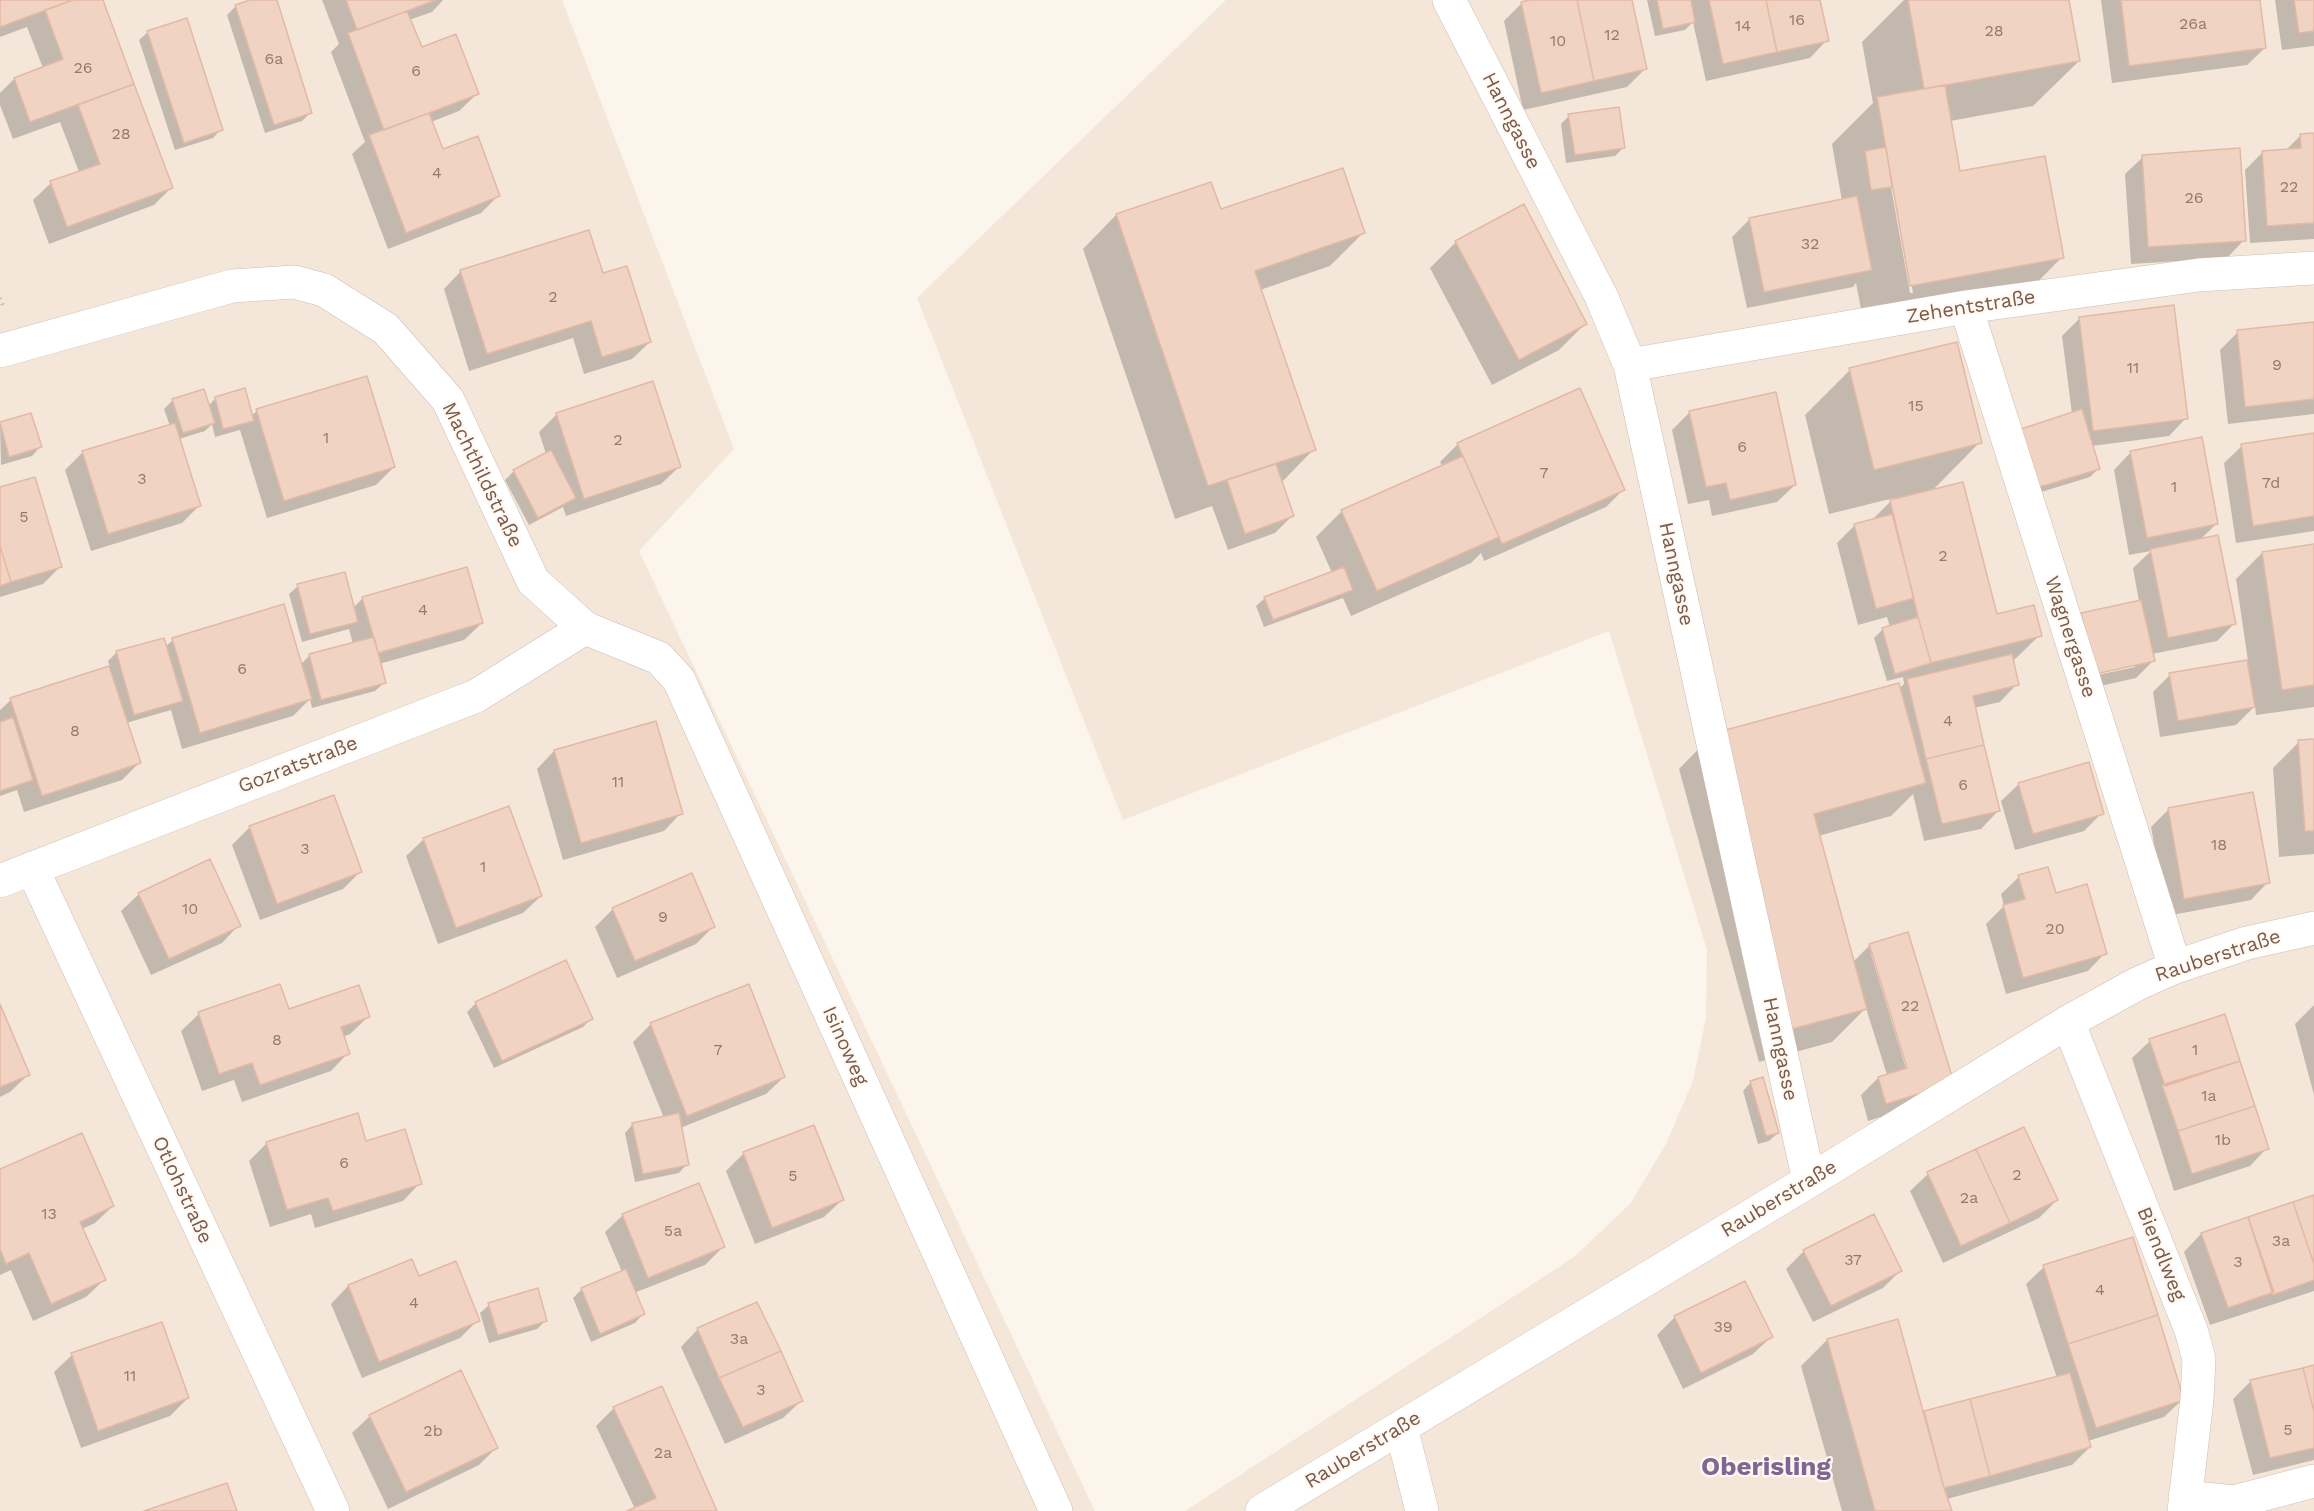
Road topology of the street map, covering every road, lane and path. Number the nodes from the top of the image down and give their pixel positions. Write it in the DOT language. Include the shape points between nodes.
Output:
graph roads {
  1 [pos="1449,0"];
  2 [pos="2314,268"];
  3 [pos="1966,307"];
  4 [pos="0,351"];
  5 [pos="1630,364"];
  6 [pos="585,628"];
  7 [pos="32,868"];
  8 [pos="0,881"];
  9 [pos="2314,928"];
  10 [pos="2175,967"];
  11 [pos="2068,1022"];
  12 [pos="1809,1181"];
  13 [pos="1401,1427"];
  14 [pos="2314,1481"];
  15 [pos="2185,1504"];
  16 [pos="333,1511"];
  17 [pos="1056,1511"];
  18 [pos="1262,1511"];
  19 [pos="1422,1511"];
  1 -- 5 [label="street, Hanngasse" via="1601,296"];
  2 -- 3 [label="street, Zehentstraße" via="2199,275"];
  3 -- 5 [label="street, Zehentstraße"];
  3 -- 10 [label="street, Wagnergasse"];
  4 -- 6 [label="street, Machthildstraße" via="232,286 294,282 324,290 386,329 448,400 533,581"];
  5 -- 12 [label="street, Hanngasse"];
  6 -- 7 [label="street, Gozratstraße" via="476,696"];
  6 -- 17 [label="street, Isinoweg" via="659,658 679,680"];
  7 -- 8 [label="street, Gozratstraße"];
  7 -- 16 [label="street, Otlohstraße"];
  9 -- 10 [label="street, Rauberstraße" via="2247,943"];
  10 -- 11 [label="street, Rauberstraße"];
  11 -- 12 [label="street, Rauberstraße"];
  11 -- 15 [label="street, Biendlweg" via="2191,1330 2199,1359"];
  12 -- 13 [label="street, Rauberstraße"];
  13 -- 18 [label="street, Rauberstraße"];
  13 -- 19 [label="street"];
  14 -- 15 [label="street, Biendlweg" via="2234,1502"];
}
